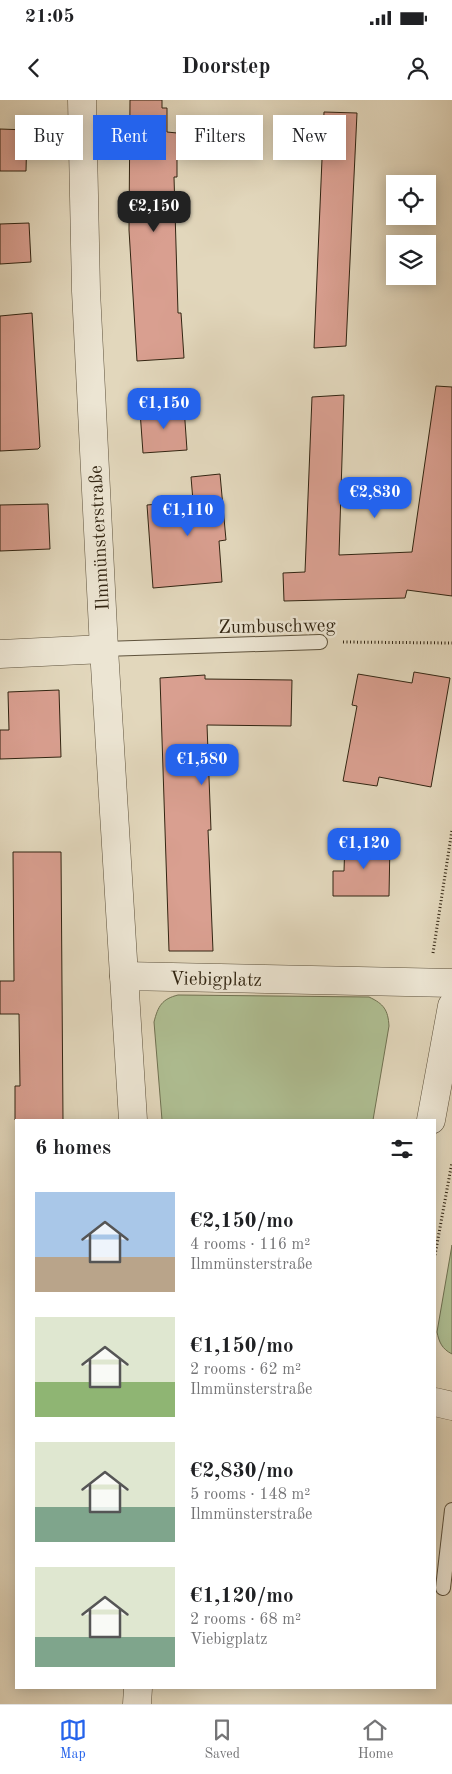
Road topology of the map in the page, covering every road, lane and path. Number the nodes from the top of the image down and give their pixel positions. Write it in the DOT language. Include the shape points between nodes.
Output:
graph roads {
  1 [pos="82,100"];
  2 [pos="320,642"];
  3 [pos="452,643"];
  4 [pos="104,649"];
  5 [pos="0,654"];
  6 [pos="124,976"];
  7 [pos="452,983"];
  8 [pos="452,1006"];
  9 [pos="133,1119"];
  10 [pos="431,1119"];
  11 [pos="452,1162"];
  12 [pos="436,1250"];
  13 [pos="436,1402"];
  14 [pos="452,1406"];
  15 [pos="452,1510"];
  16 [pos="443,1588"];
  17 [pos="138,1689"];
  18 [pos="137,1704"];
  1 -- 4 [label="street, Ilmmünsterstraße" via="86,290"];
  2 -- 3 [label="path, Zumbuschweg"];
  2 -- 4 [label="lane, Zumbuschweg"];
  4 -- 5 [label="street"];
  4 -- 6 [label="street, Ilmmünsterstraße"];
  6 -- 7 [label="street, Viebigplatz"];
  6 -- 9 [label="street"];
  8 -- 10 [label="street"];
  11 -- 12 [label="path"];
  13 -- 14 [label="street"];
  15 -- 16 [label="lane"];
  17 -- 18 [label="street"];
}
